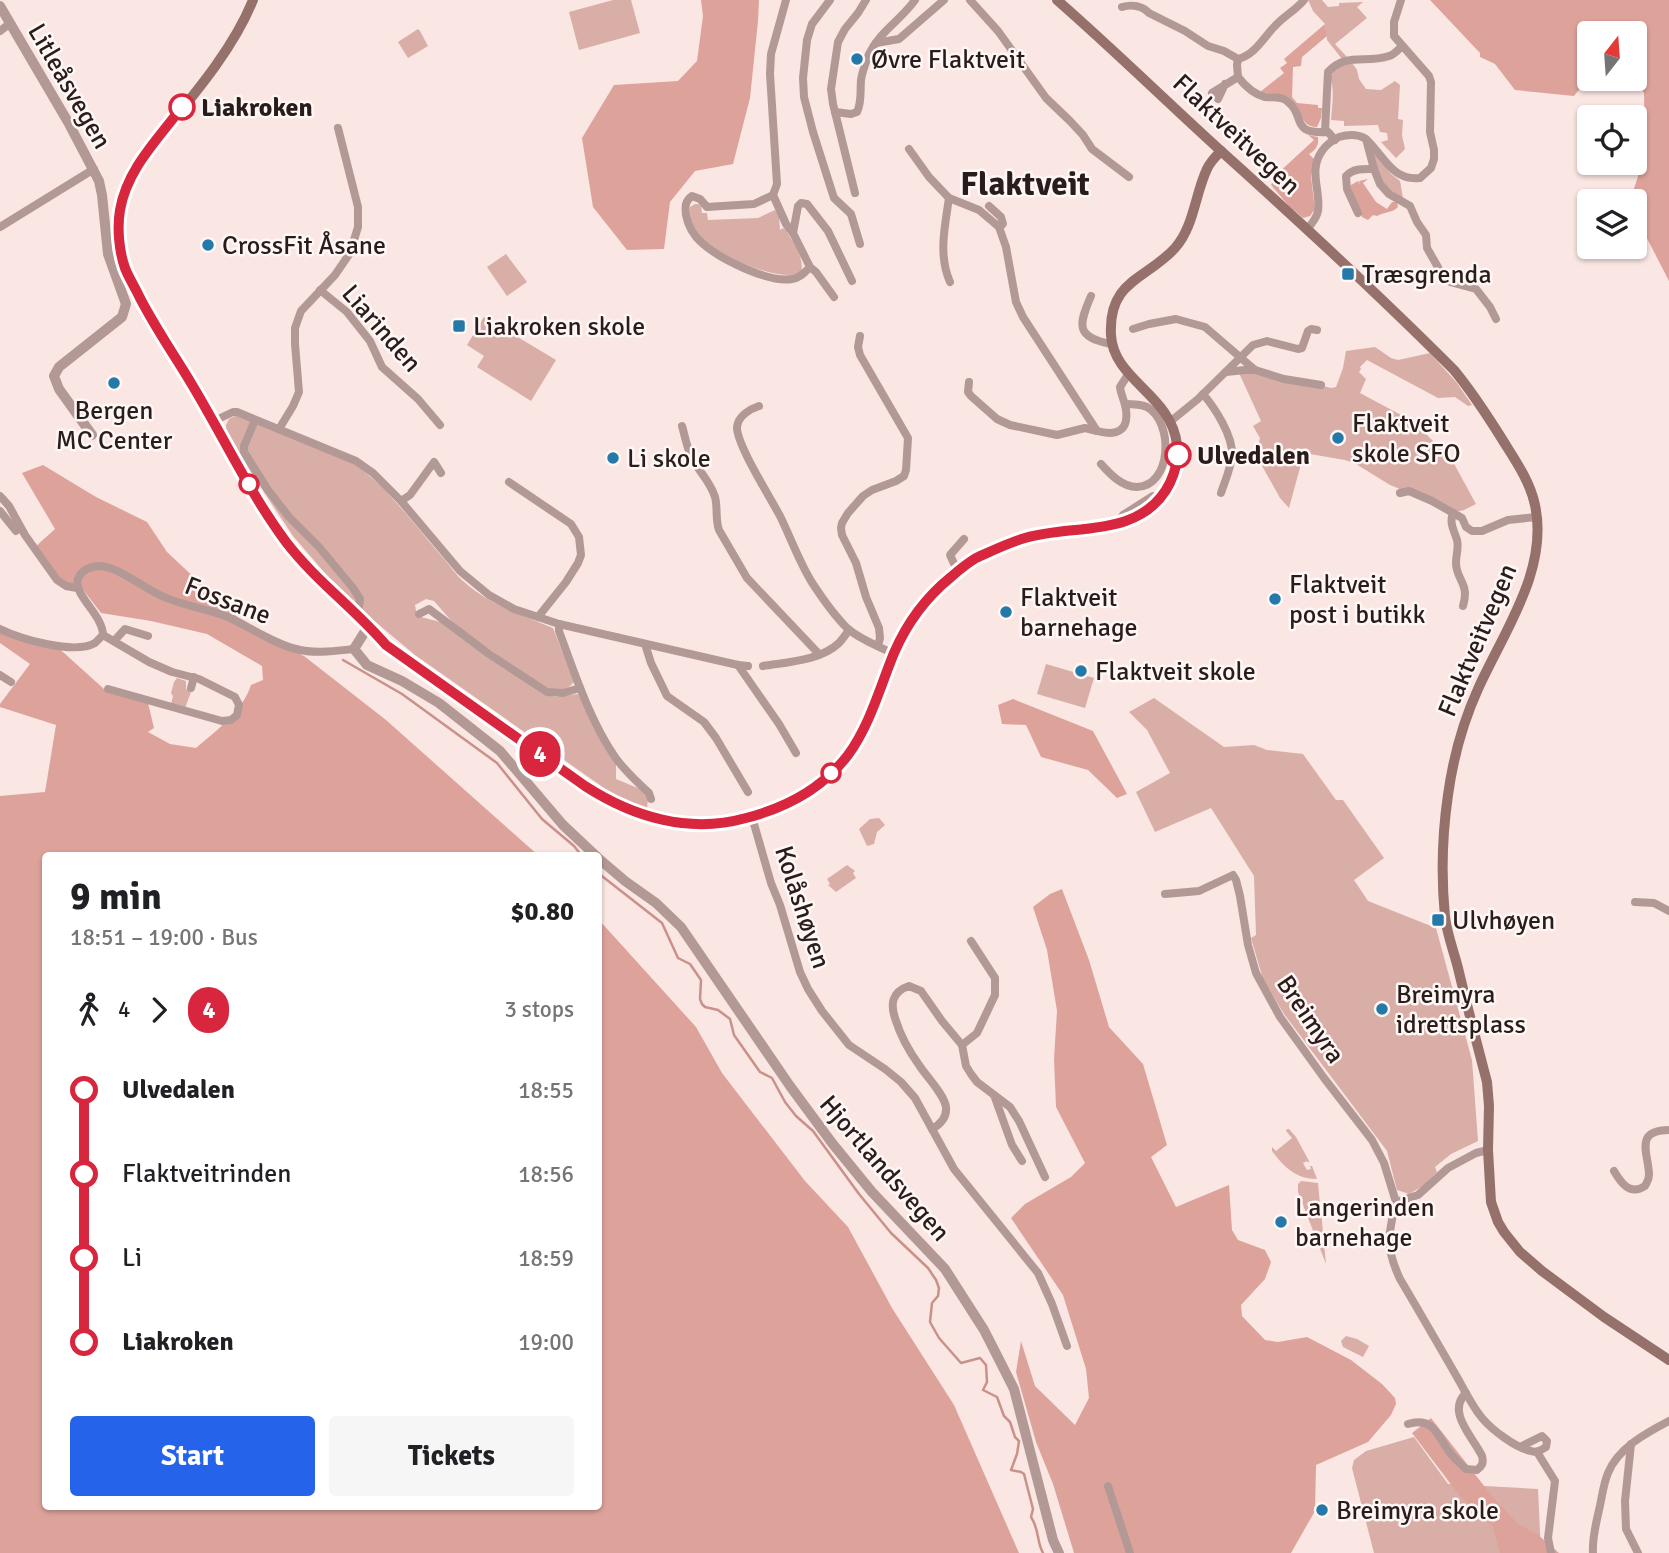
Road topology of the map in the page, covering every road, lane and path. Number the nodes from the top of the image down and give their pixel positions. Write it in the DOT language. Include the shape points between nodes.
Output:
graph roads {
  1 [pos="6,0"];
  2 [pos="253,0"];
  3 [pos="786,0"];
  4 [pos="830,0"];
  5 [pos="866,0"];
  6 [pos="915,0"];
  7 [pos="944,0"];
  8 [pos="970,0"];
  9 [pos="1056,0"];
  10 [pos="1304,0"];
  11 [pos="1401,0"];
  12 [pos="0,6"];
  13 [pos="1122,7"];
  14 [pos="9,24"];
  15 [pos="0,32"];
  16 [pos="876,43"];
  17 [pos="1402,46"];
  18 [pos="1238,58"];
  19 [pos="1238,77"];
  20 [pos="1225,84"];
  21 [pos="835,112"];
  22 [pos="338,128"];
  23 [pos="1325,131"];
  24 [pos="1366,139"];
  25 [pos="1335,140"];
  26 [pos="909,149"];
  27 [pos="1221,151"];
  28 [pos="94,169"];
  29 [pos="1374,169"];
  30 [pos="1129,177"];
  31 [pos="855,193"];
  32 [pos="773,195"];
  33 [pos="949,198"];
  34 [pos="989,206"];
  35 [pos="1358,213"];
  36 [pos="0,227"];
  37 [pos="999,227"];
  38 [pos="1307,230"];
  39 [pos="793,233"];
  40 [pos="860,244"];
  41 [pos="810,267"];
  42 [pos="852,281"];
  43 [pos="950,282"];
  44 [pos="320,290"];
  45 [pos="1091,296"];
  46 [pos="834,298"];
  47 [pos="1496,318"];
  48 [pos="1133,329"];
  49 [pos="1317,330"];
  50 [pos="860,336"];
  51 [pos="1111,344"];
  52 [pos="1241,357"];
  53 [pos="1255,370"];
  54 [pos="1129,373"];
  55 [pos="1225,373"];
  56 [pos="969,382"];
  57 [pos="1321,385"];
  58 [pos="1203,394"];
  59 [pos="1125,404"];
  60 [pos="760,407"];
  61 [pos="255,420"];
  62 [pos="214,421"];
  63 [pos="1171,421"];
  64 [pos="440,425"];
  65 [pos="682,426"];
  66 [pos="279,429"];
  67 [pos="1097,431"];
  68 [pos="92,435"];
  69 [pos="1101,464"];
  70 [pos="441,473"];
  71 [pos="509,482"];
  72 [pos="1221,493"];
  73 [pos="1400,493"];
  74 [pos="0,496"];
  75 [pos="401,501"];
  76 [pos="0,504"];
  77 [pos="0,511"];
  78 [pos="1453,513"];
  79 [pos="13,515"];
  80 [pos="1537,517"];
  81 [pos="16,531"];
  82 [pos="964,539"];
  83 [pos="958,572"];
  84 [pos="77,588"];
  85 [pos="1464,606"];
  86 [pos="359,607"];
  87 [pos="419,614"];
  88 [pos="538,617"];
  89 [pos="559,624"];
  90 [pos="369,625"];
  91 [pos="0,629"];
  92 [pos="849,630"];
  93 [pos="103,635"];
  94 [pos="148,636"];
  95 [pos="114,641"];
  96 [pos="645,644"];
  97 [pos="878,646"];
  98 [pos="354,649"];
  99 [pos="819,654"];
  100 [pos="894,654"];
  101 [pos="737,665"];
  102 [pos="748,666"];
  103 [pos="763,666"];
  104 [pos="0,675"];
  105 [pos="194,677"];
  106 [pos="11,682"];
  107 [pos="191,688"];
  108 [pos="580,688"];
  109 [pos="108,689"];
  110 [pos="796,753"];
  111 [pos="748,792"];
  112 [pos="651,799"];
  113 [pos="752,817"];
  114 [pos="592,852"];
  115 [pos="602,861"];
  116 [pos="1165,894"];
  117 [pos="1635,902"];
  118 [pos="1669,911"];
  119 [pos="971,941"];
  120 [pos="962,1045"];
  121 [pos="995,1095"];
  122 [pos="932,1129"];
  123 [pos="1669,1130"];
  124 [pos="1488,1150"];
  125 [pos="1021,1161"];
  126 [pos="1614,1171"];
  127 [pos="1045,1177"];
  128 [pos="1396,1202"];
  129 [pos="1067,1346"];
  130 [pos="1669,1360"];
  131 [pos="1465,1393"];
  132 [pos="1669,1412"];
  133 [pos="1669,1421"];
  134 [pos="1408,1424"];
  135 [pos="1631,1444"];
  136 [pos="1520,1447"];
  137 [pos="1537,1452"];
  138 [pos="1108,1486"];
  139 [pos="1059,1553"];
  140 [pos="1130,1553"];
  141 [pos="1551,1553"];
  142 [pos="1592,1553"];
  143 [pos="1638,1553"];
  1 -- 12 [label="street, Litleåsvegen"];
  2 -- 62 [label="main road" via="230,44 134,170 120,212 125,268"];
  3 -- 32 [label="street" via="771,54 777,184"];
  4 -- 40 [label="street" via="811,24 804,97 834,198 851,214"];
  5 -- 21 [label="street" via="838,42 831,89"];
  6 -- 16 [label="street"];
  7 -- 16 [label="street" via="899,39"];
  8 -- 30 [label="street" via="1047,100 1092,149"];
  9 -- 27 [label="main road, Flaktveitvegen"];
  10 -- 18 [label="street" via="1259,45"];
  11 -- 17 [label="street" via="1393,28"];
  12 -- 14 [label="street, Litleåsvegen"];
  13 -- 18 [label="street" via="1145,9"];
  14 -- 15 [label="street, Litleåsvegen"];
  14 -- 28 [label="street, Litleåsvegen"];
  16 -- 21 [label="street" via="861,77 857,112"];
  17 -- 23 [label="street" via="1391,56 1345,60 1328,72"];
  17 -- 24 [label="street" via="1431,82 1431,168 1420,178 1401,176"];
  18 -- 19 [label="street"];
  19 -- 20 [label="street"];
  19 -- 23 [label="street" via="1252,92 1289,102 1300,124 1310,132"];
  21 -- 31 [label="street"];
  22 -- 44 [label="street, Liarinden" via="358,207 358,227 350,253"];
  23 -- 25 [label="street"];
  24 -- 25 [label="street" via="1350,135"];
  24 -- 29 [label="street"];
  25 -- 38 [label="street" via="1315,165 1319,208"];
  26 -- 33 [label="street"];
  27 -- 38 [label="main road, Flaktveitvegen"];
  27 -- 51 [label="main road" via="1208,165 1177,246 1118,298 1111,314"];
  28 -- 36 [label="street, Litleåsvegen"];
  28 -- 68 [label="street, Litleåsvegen" via="102,195 108,254 126,304 122,317 59,367 54,376"];
  29 -- 35 [label="street" via="1359,169 1346,176 1346,189"];
  29 -- 47 [label="street" via="1383,189 1410,206 1439,269 1450,282 1476,289"];
  32 -- 39 [label="street"];
  32 -- 41 [label="street" via="754,204 722,207 708,207 692,196 685,206 691,231 725,258 764,275 795,279"];
  33 -- 37 [label="street" via="979,210"];
  33 -- 43 [label="street" via="943,249"];
  34 -- 37 [label="street" via="1001,217"];
  37 -- 67 [label="street" via="1023,317"];
  38 -- 80 [label="main road, Flaktveitvegen" via="1469,388 1528,483"];
  39 -- 41 [label="street"];
  39 -- 42 [label="street" via="798,206 807,204 828,231"];
  41 -- 46 [label="street"];
  44 -- 64 [label="street, Liarinden" via="347,312 370,341 382,367"];
  44 -- 66 [label="street, Liarinden" via="301,311 295,328 299,392"];
  45 -- 51 [label="street" via="1082,321 1085,333"];
  48 -- 52 [label="street" via="1186,321 1205,327"];
  49 -- 52 [label="street" via="1308,331 1302,348 1263,341"];
  50 -- 97 [label="street" via="860,355 908,438 904,476 863,496 841,528 879,628"];
  51 -- 54 [label="main road"];
  52 -- 53 [label="street"];
  52 -- 55 [label="street"];
  53 -- 55 [label="street"];
  53 -- 57 [label="street"];
  54 -- 59 [label="street" via="1120,387"];
  54 -- 63 [label="main road"];
  55 -- 58 [label="street"];
  56 -- 67 [label="street" via="971,396 1003,423 1057,435 1085,428"];
  58 -- 63 [label="street"];
  58 -- 72 [label="street" via="1231,446"];
  59 -- 67 [label="street" via="1123,426 1114,433"];
  59 -- 69 [label="street" via="1145,407 1159,419 1166,438 1163,464 1152,482 1137,487 1112,476"];
  60 -- 92 [label="street" via="739,419 740,439 809,578"];
  61 -- 62 [label="street" via="233,412"];
  61 -- 66 [label="street"];
  61 -- 86 [label="street" via="244,452 289,517 353,589"];
  62 -- 90 [label="main road" via="286,541 313,574"];
  63 -- 83 [label="main road" via="1177,463 1160,500 1150,509 1117,524 1026,537 979,557"];
  65 -- 99 [label="street" via="691,456 715,498 719,530 747,578"];
  66 -- 75 [label="street" via="356,461"];
  70 -- 75 [label="street" via="434,462"];
  71 -- 88 [label="street" via="571,524 579,537 578,563"];
  73 -- 78 [label="street" via="1409,491"];
  74 -- 79 [label="street"];
  75 -- 88 [label="street" via="473,583 514,609"];
  76 -- 79 [label="street"];
  77 -- 81 [label="street"];
  78 -- 80 [label="street" via="1472,531"];
  78 -- 85 [label="street" via="1456,564 1466,590"];
  79 -- 84 [label="street" via="57,580"];
  80 -- 124 [label="main road, Flaktveitvegen" via="1539,536 1532,574 1467,716 1443,832 1445,919 1487,1082"];
  82 -- 83 [label="street" via="950,555"];
  83 -- 100 [label="main road" via="916,614"];
  84 -- 93 [label="street" via="103,627"];
  84 -- 98 [label="street, Fossane" via="87,568 102,566 162,597 228,617 293,648 311,652"];
  87 -- 108 [label="street" via="429,609 547,692"];
  88 -- 89 [label="street"];
  89 -- 96 [label="street"];
  89 -- 108 [label="street"];
  90 -- 98 [label="street"];
  90 -- 113 [label="main road" via="386,645 603,797 647,817 689,824"];
  91 -- 93 [label="street" via="65,648 95,642"];
  92 -- 97 [label="street"];
  92 -- 99 [label="street" via="838,645"];
  93 -- 95 [label="street"];
  94 -- 95 [label="street" via="125,629"];
  95 -- 105 [label="street" via="149,662"];
  96 -- 101 [label="street"];
  96 -- 111 [label="street" via="667,696 710,728"];
  97 -- 100 [label="street"];
  98 -- 114 [label="street, Hjortlandsvegen" via="367,665 439,702 500,751"];
  99 -- 103 [label="street"];
  100 -- 113 [label="main road" via="867,722 848,755 803,795"];
  101 -- 102 [label="street"];
  101 -- 110 [label="street"];
  104 -- 106 [label="street"];
  105 -- 107 [label="street"];
  105 -- 109 [label="street" via="235,697 237,715 222,721"];
  108 -- 112 [label="street" via="615,757"];
  113 -- 122 [label="street, Kolåshøyen" via="808,989 849,1045 901,1082"];
  115 -- 139 [label="street, Hjortlandsvegen" via="681,927 831,1143 945,1269 1014,1389"];
  116 -- 128 [label="street, Breimyra" via="1199,891 1233,875 1256,973 1280,1017 1372,1140"];
  117 -- 118 [label="street" via="1654,903"];
  119 -- 120 [label="street" via="995,978 995,995 977,1033"];
  120 -- 121 [label="street" via="971,1074"];
  120 -- 122 [label="street" via="921,991 909,986 896,993 891,1008 901,1036 944,1099 945,1117"];
  121 -- 125 [label="street"];
  121 -- 127 [label="street" via="1019,1121"];
  122 -- 129 [label="street, Kolåshøyen" via="954,1169 1038,1273"];
  123 -- 126 [label="street" via="1656,1132 1647,1140 1644,1149 1649,1175 1644,1186 1629,1189"];
  124 -- 128 [label="street" via="1448,1168 1418,1195"];
  124 -- 130 [label="main road, Flaktveitvegen" via="1491,1202 1504,1232 1520,1252"];
  128 -- 131 [label="street, Breimyra" via="1388,1238 1393,1264"];
  131 -- 134 [label="street" via="1459,1415 1482,1455 1477,1470 1466,1469 1432,1427 1418,1421"];
  131 -- 136 [label="street, Breimyra" via="1494,1430"];
  132 -- 133 [label="street"];
  133 -- 135 [label="street"];
  135 -- 142 [label="street" via="1608,1471"];
  135 -- 143 [label="street" via="1626,1529"];
  136 -- 137 [label="street, Breimyra"];
  136 -- 137 [label="street" via="1542,1436 1546,1445"];
  137 -- 141 [label="street" via="1555,1481 1548,1538"];
  138 -- 140 [label="street"];
}
